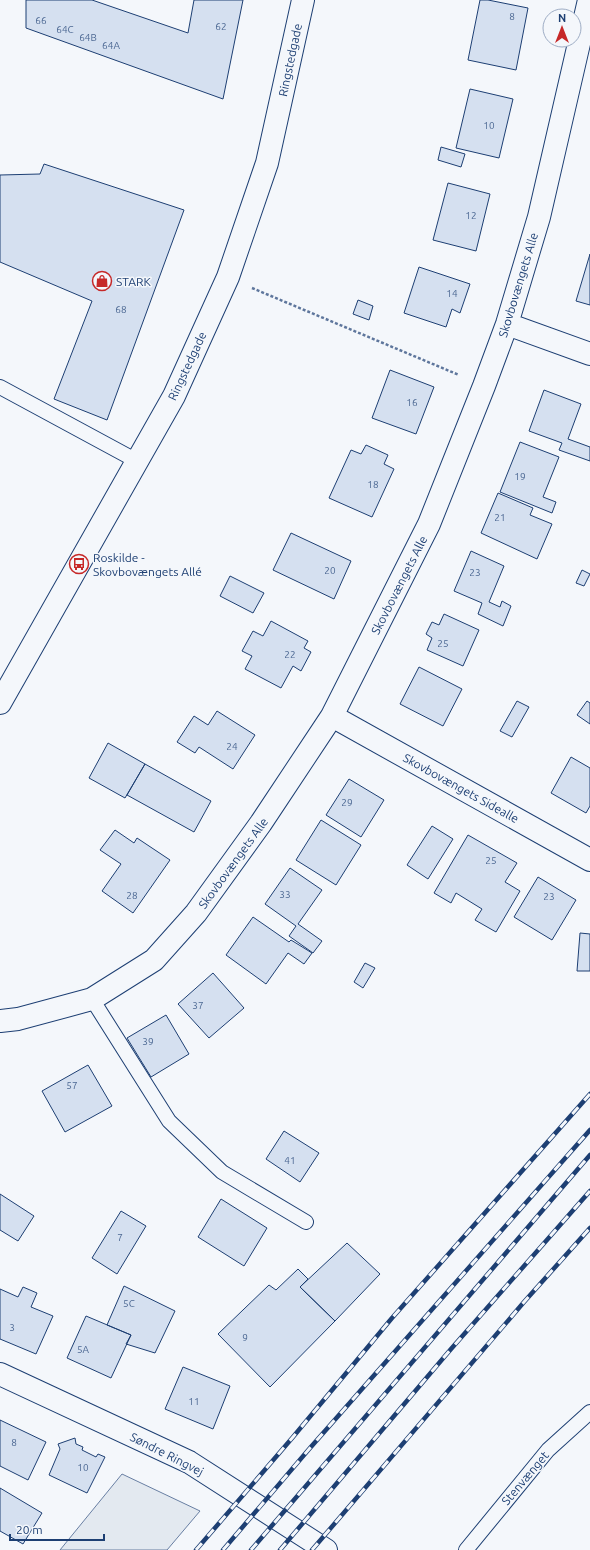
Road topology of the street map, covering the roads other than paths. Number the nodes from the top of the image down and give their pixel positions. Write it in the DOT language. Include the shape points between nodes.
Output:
graph roads {
  1 [pos="303,0"];
  2 [pos="589,0"];
  3 [pos="507,324"];
  4 [pos="590,354"];
  5 [pos="0,387"];
  6 [pos="137,461"];
  7 [pos="1,699"];
  8 [pos="332,716"];
  9 [pos="590,860"];
  10 [pos="92,999"];
  11 [pos="0,1021"];
  12 [pos="306,1222"];
  13 [pos="0,1374"];
  14 [pos="590,1412"];
  15 [pos="326,1550"];
  16 [pos="466,1550"];
  1 -- 6 [label="street, Ringstedgade" via="267,163 228,277 174,396"];
  2 -- 3 [label="street, Skovbovængets Alle" via="539,217"];
  3 -- 4 [label="street"];
  3 -- 8 [label="street, Skovbovængets Alle" via="430,524"];
  5 -- 6 [label="lane"];
  6 -- 7 [label="street, Ringstedgade"];
  8 -- 9 [label="street, Skovbovængets Sidealle"];
  8 -- 10 [label="street, Skovbovængets Alle" via="261,824 196,913 154,960"];
  10 -- 11 [label="street, Skovbovængets Alle" via="18,1019"];
  10 -- 12 [label="lane" via="169,1121 222,1172"];
  13 -- 15 [label="street, Søndre Ringvej" via="189,1462"];
  14 -- 16 [label="lane, Stenvænget" via="548,1450"];
}
